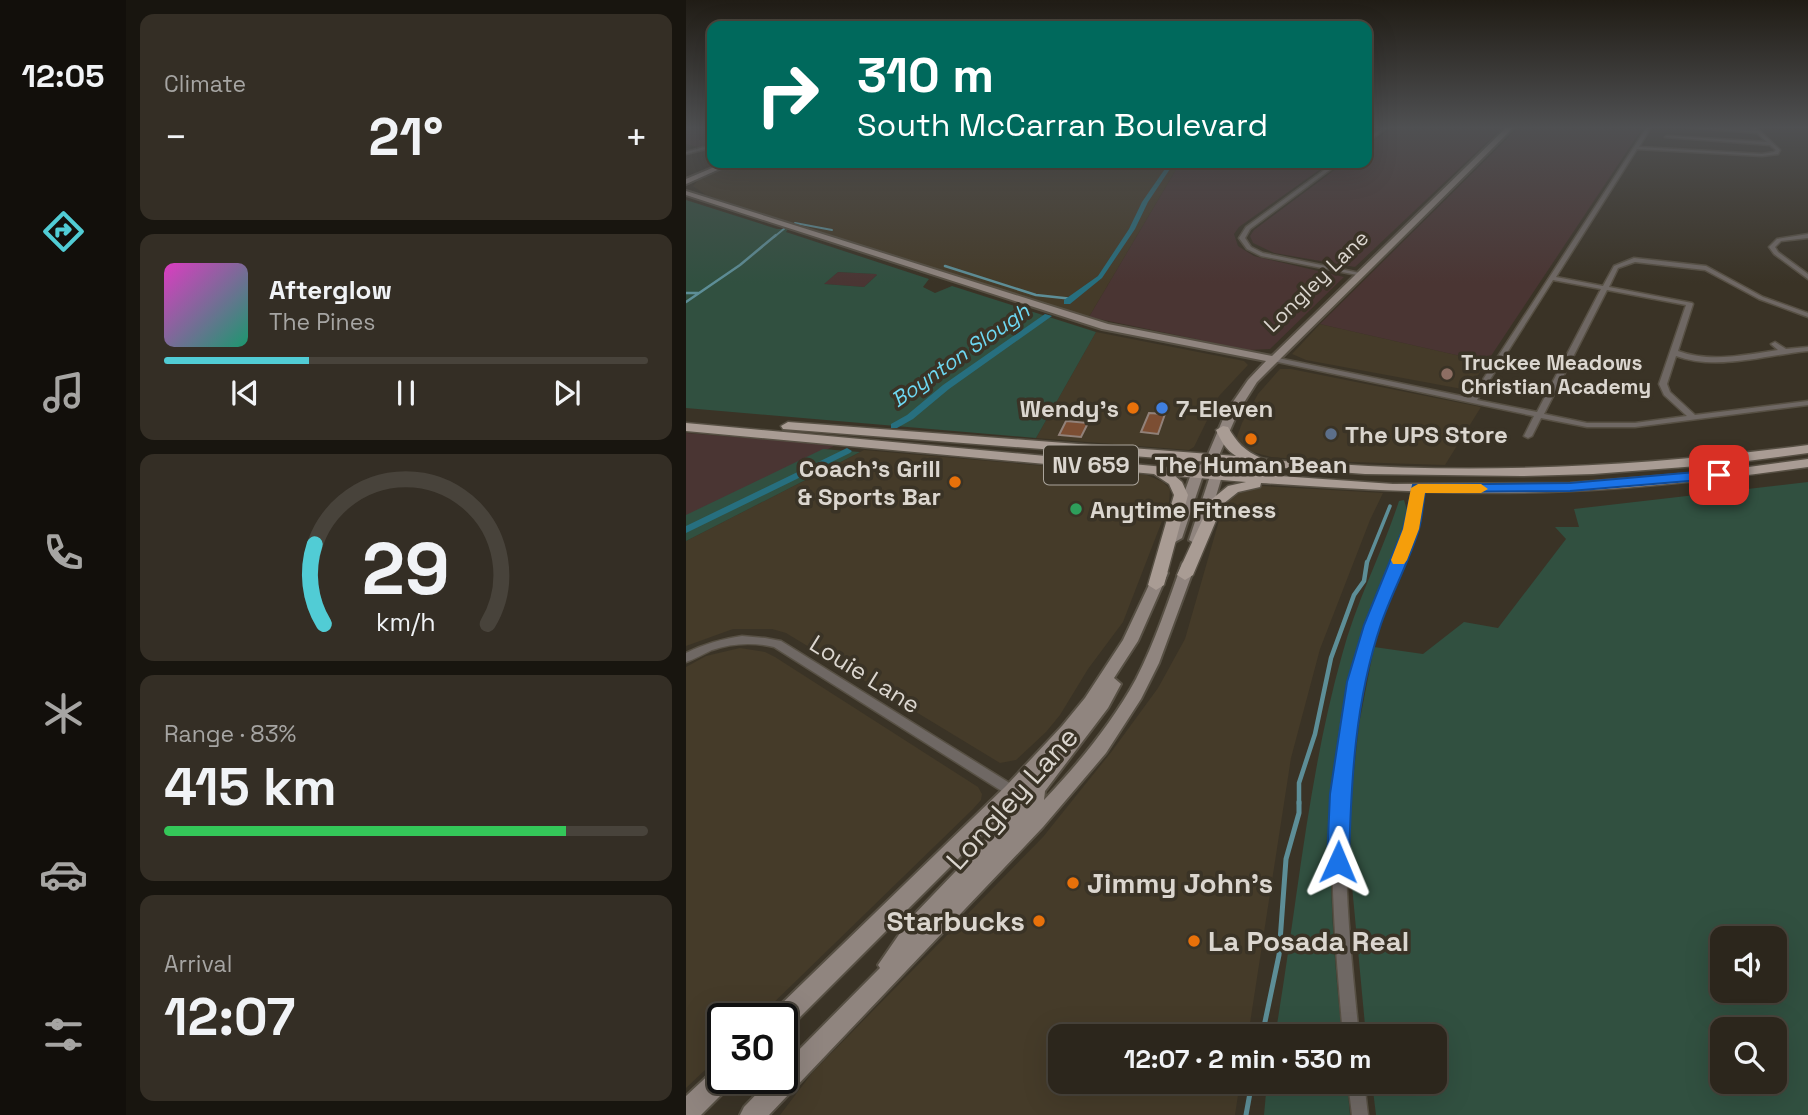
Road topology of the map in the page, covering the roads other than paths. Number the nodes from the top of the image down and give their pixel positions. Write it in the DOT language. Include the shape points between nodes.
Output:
graph roads {
  1 [pos="1315,179"];
  2 [pos="1458,179"];
  3 [pos="1616,179"];
  4 [pos="689,194"];
  5 [pos="1808,236"];
  6 [pos="1360,275"];
  7 [pos="1808,277"];
  8 [pos="1552,278"];
  9 [pos="1604,288"];
  10 [pos="1808,315"];
  11 [pos="1775,344"];
  12 [pos="1808,349"];
  13 [pos="1784,351"];
  14 [pos="1673,352"];
  15 [pos="1273,359"];
  16 [pos="1474,399"];
  17 [pos="1808,403"];
  18 [pos="1539,415"];
  19 [pos="1694,418"];
  20 [pos="686,420"];
  21 [pos="686,427"];
  22 [pos="1223,430"];
  23 [pos="1528,436"];
  24 [pos="1808,449"];
  25 [pos="1808,463"];
  26 [pos="1312,468"];
  27 [pos="1144,470"];
  28 [pos="1208,470"];
  29 [pos="1299,482"];
  30 [pos="1418,488"];
  31 [pos="1185,575"];
  32 [pos="1156,585"];
  33 [pos="1130,641"];
  34 [pos="686,659"];
  35 [pos="1012,790"];
  36 [pos="1045,812"];
  37 [pos="798,1003"];
  38 [pos="861,1003"];
  39 [pos="1350,1024"];
  40 [pos="707,1093"];
  41 [pos="1357,1094"];
  42 [pos="686,1113"];
  43 [pos="752,1115"];
  44 [pos="1360,1115"];
  1 -- 6 [label="street" via="1248,228 1242,238 1261,254"];
  2 -- 6 [label="main road, Longley Lane"];
  3 -- 8 [label="street"];
  4 -- 15 [label="main road" via="1115,329"];
  5 -- 7 [label="street" via="1779,240 1772,247"];
  6 -- 15 [label="main road, Longley Lane"];
  8 -- 9 [label="street"];
  8 -- 16 [label="street"];
  9 -- 10 [label="street" via="1616,267 1626,261 1706,268 1761,298"];
  9 -- 14 [label="street" via="1690,304"];
  9 -- 18 [label="street"];
  11 -- 13 [label="street"];
  12 -- 13 [label="street"];
  13 -- 14 [label="street" via="1714,361"];
  14 -- 19 [label="street" via="1664,388"];
  15 -- 16 [label="street"];
  15 -- 22 [label="main road, Longley Lane" via="1242,395"];
  16 -- 18 [label="street"];
  17 -- 19 [label="street"];
  18 -- 19 [label="street" via="1611,426"];
  18 -- 23 [label="street"];
  20 -- 28 [label="main road, NV 659" via="808,428"];
  21 -- 27 [label="main road, NV 659"];
  22 -- 26 [label="main road" via="1227,443 1241,454"];
  22 -- 28 [label="main road, Longley Lane"];
  24 -- 26 [label="main road, NV 659" via="1593,470"];
  25 -- 30 [label="main road, NV 659" via="1631,483"];
  26 -- 28 [label="main road, NV 659"];
  27 -- 28 [label="main road, NV 659"];
  27 -- 32 [label="main road" via="1170,478 1181,495"];
  28 -- 29 [label="main road, NV 659"];
  28 -- 31 [label="main road, Longley Lane"];
  28 -- 32 [label="main road, Longley Lane"];
  29 -- 30 [label="main road, NV 659"];
  29 -- 31 [label="main road" via="1247,485 1223,494"];
  30 -- 39 [label="street" via="1411,529 1363,653 1345,745 1339,884"];
  31 -- 36 [label="main road, Longley Lane" via="1135,695 1088,763"];
  32 -- 33 [label="main road, Longley Lane"];
  33 -- 35 [label="main road, Longley Lane" via="1091,702"];
  33 -- 36 [label="main road" via="1102,704 1036,789 1034,802"];
  34 -- 35 [label="street, Louie Lane" via="740,640 777,645"];
  35 -- 37 [label="main road, Longley Lane"];
  35 -- 38 [label="main road" via="1024,799 1023,812 916,927"];
  36 -- 38 [label="main road, Longley Lane"];
  38 -- 43 [label="main road, Longley Lane"];
  40 -- 42 [label="main road"];
  41 -- 44 [label="street"];
}
